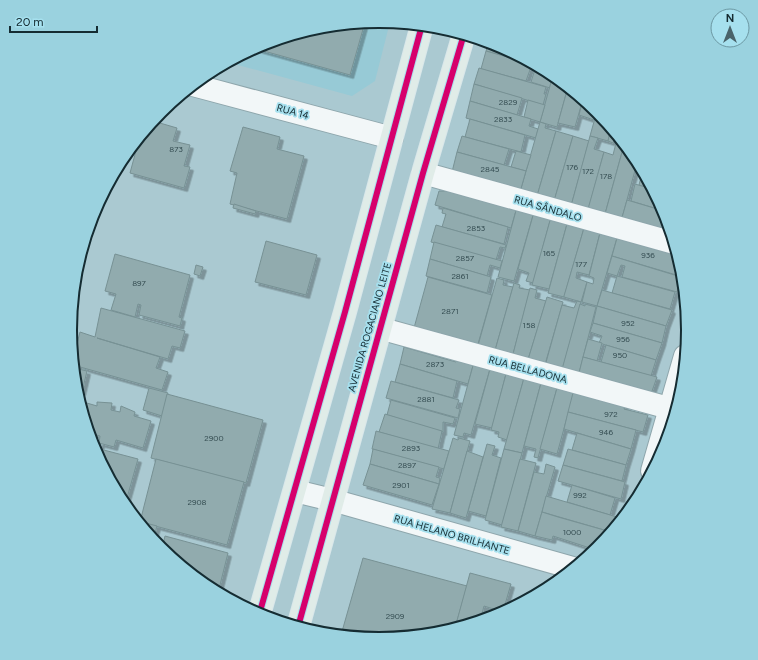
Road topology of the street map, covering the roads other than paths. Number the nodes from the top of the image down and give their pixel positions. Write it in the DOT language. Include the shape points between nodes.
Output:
graph roads {
  1 [pos="420,31"];
  2 [pos="462,40"];
  3 [pos="200,87"];
  4 [pos="392,138"];
  5 [pos="423,173"];
  6 [pos="668,241"];
  7 [pos="379,328"];
  8 [pos="671,408"];
  9 [pos="295,491"];
  10 [pos="332,500"];
  11 [pos="567,566"];
  12 [pos="261,608"];
  13 [pos="299,622"];
  1 -- 4 [label="main road"];
  2 -- 5 [label="main road, AVENIDA ROGACIANO LEITE"];
  3 -- 4 [label="street, RUA 14"];
  4 -- 9 [label="main road"];
  5 -- 6 [label="street, RUA SÂNDALO"];
  5 -- 7 [label="main road, AVENIDA ROGACIANO LEITE"];
  7 -- 8 [label="street, RUA BELLADONA"];
  7 -- 10 [label="main road, AVENIDA ROGACIANO LEITE"];
  9 -- 10 [label="street, RUA HELANO BRILHANTE"];
  9 -- 12 [label="main road"];
  10 -- 11 [label="street, RUA HELANO BRILHANTE"];
  10 -- 13 [label="main road, AVENIDA ROGACIANO LEITE"];
}
